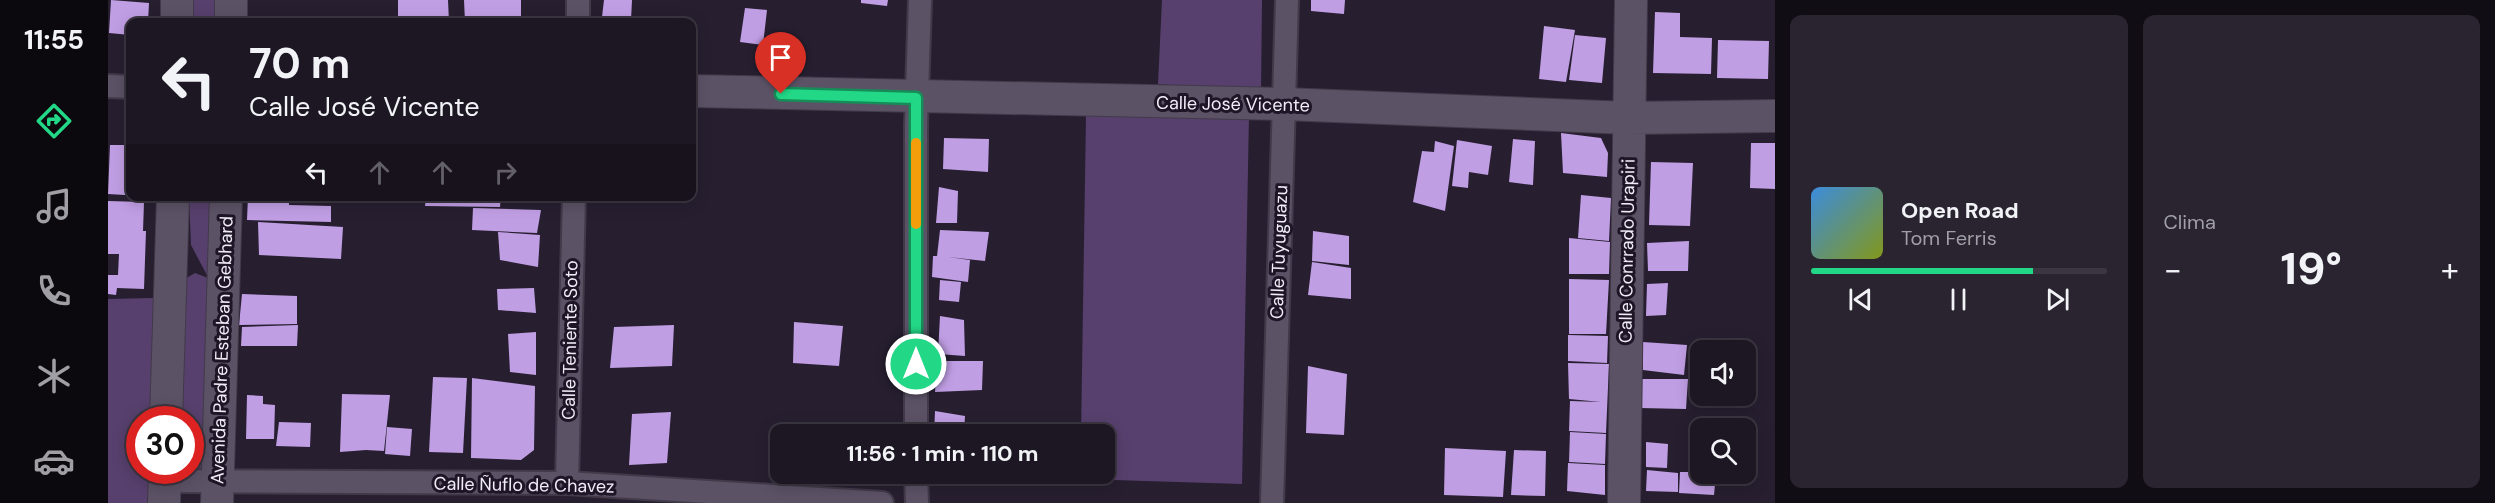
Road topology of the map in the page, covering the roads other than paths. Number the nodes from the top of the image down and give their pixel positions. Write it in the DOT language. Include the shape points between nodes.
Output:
graph roads {
  1 [pos="177,0"];
  2 [pos="231,0"];
  3 [pos="578,0"];
  4 [pos="920,0"];
  5 [pos="1287,0"];
  6 [pos="1631,0"];
  7 [pos="177,18"];
  8 [pos="231,18"];
  9 [pos="578,18"];
  10 [pos="108,86"];
  11 [pos="126,87"];
  12 [pos="696,91"];
  13 [pos="916,98"];
  14 [pos="1284,104"];
  15 [pos="1775,117"];
  16 [pos="1628,118"];
  17 [pos="173,201"];
  18 [pos="226,201"];
  19 [pos="574,201"];
  20 [pos="166,406"];
  21 [pos="916,424"];
  22 [pos="567,483"];
  23 [pos="916,484"];
  24 [pos="165,485"];
  25 [pos="217,492"];
  26 [pos="882,503"];
  27 [pos="916,503"];
  28 [pos="1272,503"];
  29 [pos="1624,503"];
  1 -- 7 [label="street"];
  2 -- 8 [label="street"];
  3 -- 9 [label="street"];
  4 -- 13 [label="street"];
  5 -- 14 [label="street, Calle Tuyuguazu"];
  6 -- 16 [label="street, Calle Conrrado Urapiri"];
  10 -- 11 [label="street"];
  12 -- 13 [label="street, Calle José Vicente"];
  13 -- 14 [label="street, Calle José Vicente"];
  13 -- 21 [label="street"];
  14 -- 16 [label="street, Calle José Vicente"];
  14 -- 28 [label="street, Calle Tuyuguazu"];
  15 -- 16 [label="street, Calle José Vicente"];
  16 -- 29 [label="street, Calle Conrrado Urapiri"];
  17 -- 20 [label="street"];
  18 -- 25 [label="street, Avenida Padre Esteban Gebhard"];
  19 -- 22 [label="street, Calle Teniente Soto"];
  22 -- 25 [label="street, Calle Ñuflo de Chavez"];
  22 -- 26 [label="street, Calle Ñuflo de Chavez"];
  23 -- 27 [label="street"];
  24 -- 25 [label="street, Calle Ñuflo de Chavez"];
}
